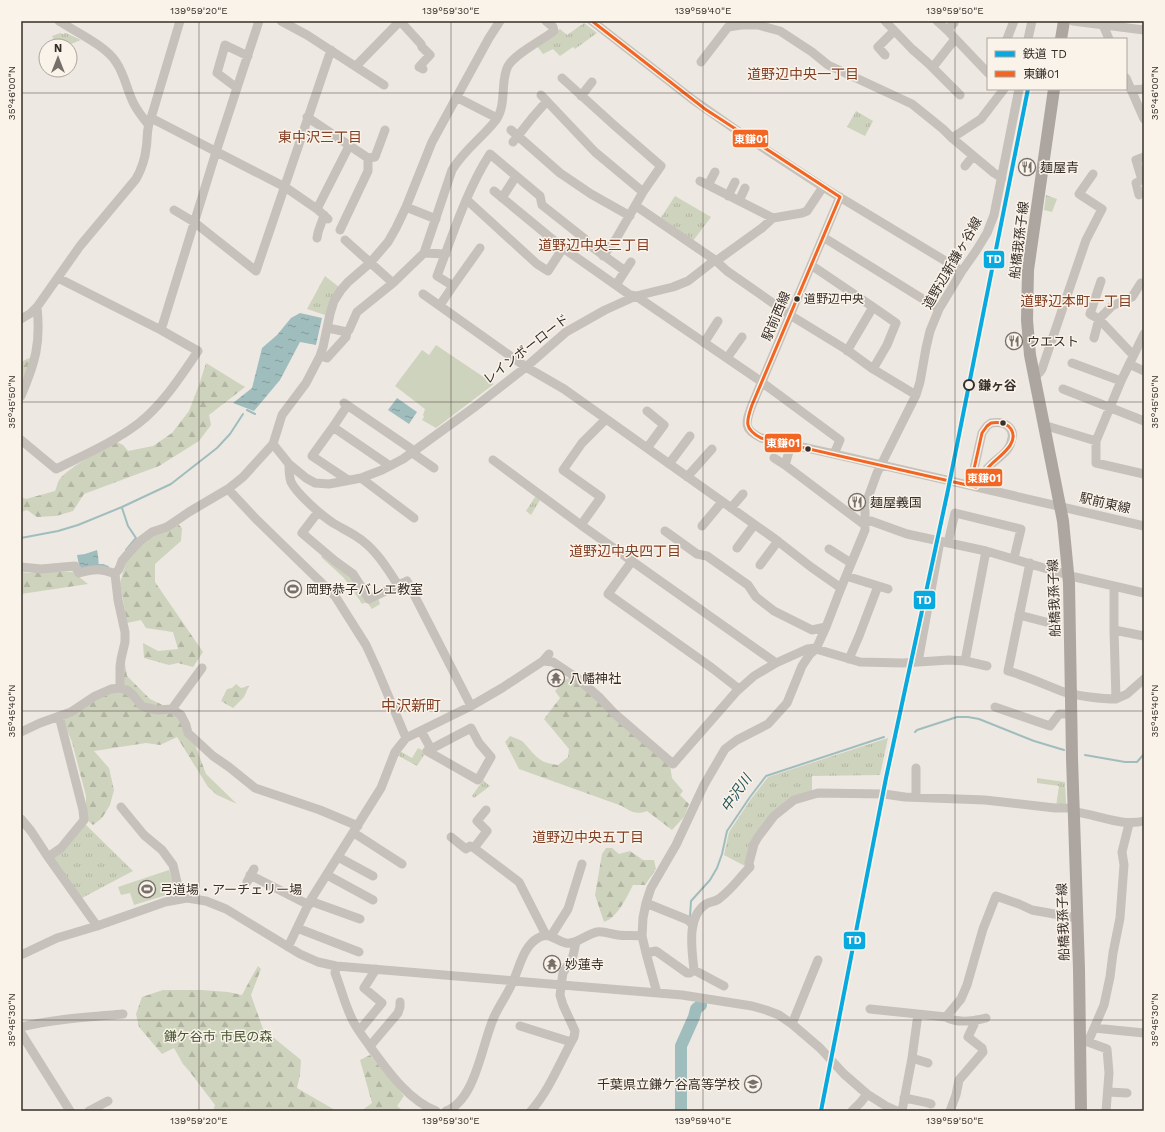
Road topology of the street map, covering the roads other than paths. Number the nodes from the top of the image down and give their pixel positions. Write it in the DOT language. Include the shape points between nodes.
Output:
graph roads {
  1 [pos="59,21"];
  2 [pos="259,21"];
  3 [pos="281,21"];
  4 [pos="400,21"];
  5 [pos="500,21"];
  6 [pos="546,21"];
  7 [pos="592,21"];
  8 [pos="885,21"];
  9 [pos="937,21"];
  10 [pos="1014,21"];
  11 [pos="1032,21"];
  12 [pos="1064,21"];
  13 [pos="1073,21"];
  14 [pos="178,22"];
  15 [pos="954,22"];
  16 [pos="1103,24"];
  17 [pos="947,30"];
  18 [pos="1144,30"];
  19 [pos="894,31"];
  20 [pos="1007,38"];
  21 [pos="1028,38"];
  22 [pos="1061,38"];
  23 [pos="1109,38"];
  24 [pos="955,39"];
  25 [pos="331,50"];
  26 [pos="885,55"];
  27 [pos="248,56"];
  28 [pos="701,62"];
  29 [pos="356,66"];
  30 [pos="933,67"];
  31 [pos="423,69"];
  32 [pos="987,72"];
  33 [pos="562,78"];
  34 [pos="1127,80"];
  35 [pos="592,82"];
  36 [pos="384,85"];
  37 [pos="237,88"];
  38 [pos="1144,89"];
  39 [pos="1003,90"];
  40 [pos="1019,90"];
  41 [pos="1054,90"];
  42 [pos="1131,90"];
  43 [pos="960,95"];
  44 [pos="581,96"];
  45 [pos="456,97"];
  46 [pos="307,117"];
  47 [pos="497,118"];
  48 [pos="1144,120"];
  49 [pos="150,121"];
  50 [pos="385,130"];
  51 [pos="952,138"];
  52 [pos="349,146"];
  53 [pos="216,152"];
  54 [pos="973,156"];
  55 [pos="1144,157"];
  56 [pos="368,158"];
  57 [pos="965,166"];
  58 [pos="715,172"];
  59 [pos="1093,174"];
  60 [pos="516,176"];
  61 [pos="1002,178"];
  62 [pos="736,182"];
  63 [pos="285,187"];
  64 [pos="823,187"];
  65 [pos="745,188"];
  66 [pos="494,191"];
  67 [pos="643,192"];
  68 [pos="1139,195"];
  69 [pos="728,196"];
  70 [pos="840,197"];
  71 [pos="502,198"];
  72 [pos="467,200"];
  73 [pos="739,201"];
  74 [pos="636,206"];
  75 [pos="406,207"];
  76 [pos="174,210"];
  77 [pos="323,214"];
  78 [pos="630,216"];
  79 [pos="773,218"];
  80 [pos="436,220"];
  81 [pos="194,222"];
  82 [pos="340,230"];
  83 [pos="823,237"];
  84 [pos="317,238"];
  85 [pos="345,240"];
  86 [pos="480,248"];
  87 [pos="563,248"];
  88 [pos="424,253"];
  89 [pos="446,254"];
  90 [pos="604,256"];
  91 [pos="715,260"];
  92 [pos="631,262"];
  93 [pos="370,263"];
  94 [pos="811,265"];
  95 [pos="625,270"];
  96 [pos="962,271"];
  97 [pos="58,278"];
  98 [pos="1100,280"];
  99 [pos="393,283"];
  100 [pos="1141,283"];
  101 [pos="616,285"];
  102 [pos="453,286"];
  103 [pos="423,294"];
  104 [pos="636,296"];
  105 [pos="440,305"];
  106 [pos="37,307"];
  107 [pos="873,307"];
  108 [pos="939,309"];
  109 [pos="790,315"];
  110 [pos="21,319"];
  111 [pos="1099,319"];
  112 [pos="718,321"];
  113 [pos="328,328"];
  114 [pos="161,330"];
  115 [pos="347,332"];
  116 [pos="1144,334"];
  117 [pos="742,337"];
  118 [pos="1094,338"];
  119 [pos="704,343"];
  120 [pos="847,351"];
  121 [pos="1133,355"];
  122 [pos="320,356"];
  123 [pos="727,358"];
  124 [pos="1072,363"];
  125 [pos="1129,364"];
  126 [pos="526,366"];
  127 [pos="873,369"];
  128 [pos="1144,371"];
  129 [pos="1034,377"];
  130 [pos="1121,381"];
  131 [pos="761,382"];
  132 [pos="1063,388"];
  133 [pos="916,395"];
  134 [pos="21,396"];
  135 [pos="1110,407"];
  136 [pos="647,411"];
  137 [pos="606,419"];
  138 [pos="1144,421"];
  139 [pos="1044,426"];
  140 [pos="333,427"];
  141 [pos="690,436"];
  142 [pos="21,440"];
  143 [pos="1096,441"];
  144 [pos="273,444"];
  145 [pos="791,445"];
  146 [pos="647,448"];
  147 [pos="712,449"];
  148 [pos="412,452"];
  149 [pos="834,454"];
  150 [pos="774,458"];
  151 [pos="492,460"];
  152 [pos="289,464"];
  153 [pos="670,464"];
  154 [pos="785,465"];
  155 [pos="881,465"];
  156 [pos="390,466"];
  157 [pos="434,468"];
  158 [pos="1144,474"];
  159 [pos="687,477"];
  160 [pos="361,478"];
  161 [pos="348,480"];
  162 [pos="976,487"];
  163 [pos="228,489"];
  164 [pos="743,494"];
  165 [pos="722,502"];
  166 [pos="1060,506"];
  167 [pos="731,508"];
  168 [pos="318,512"];
  169 [pos="411,518"];
  170 [pos="865,522"];
  171 [pos="581,525"];
  172 [pos="754,525"];
  173 [pos="702,526"];
  174 [pos="1144,526"];
  175 [pos="665,531"];
  176 [pos="778,542"];
  177 [pos="944,542"];
  178 [pos="737,548"];
  179 [pos="829,549"];
  180 [pos="986,551"];
  181 [pos="1014,558"];
  182 [pos="632,562"];
  183 [pos="851,563"];
  184 [pos="1030,563"];
  185 [pos="760,565"];
  186 [pos="21,567"];
  187 [pos="115,574"];
  188 [pos="1068,575"];
  189 [pos="846,576"];
  190 [pos="398,585"];
  191 [pos="878,586"];
  192 [pos="1114,587"];
  193 [pos="841,588"];
  194 [pos="888,589"];
  195 [pos="1144,593"];
  196 [pos="1019,615"];
  197 [pos="1046,622"];
  198 [pos="826,627"];
  199 [pos="1114,630"];
  200 [pos="1144,636"];
  201 [pos="816,648"];
  202 [pos="849,659"];
  203 [pos="965,661"];
  204 [pos="918,662"];
  205 [pos="776,663"];
  206 [pos="987,666"];
  207 [pos="202,668"];
  208 [pos="1144,679"];
  209 [pos="120,688"];
  210 [pos="739,689"];
  211 [pos="1071,694"];
  212 [pos="1116,699"];
  213 [pos="471,706"];
  214 [pos="995,707"];
  215 [pos="172,709"];
  216 [pos="1071,714"];
  217 [pos="59,716"];
  218 [pos="421,731"];
  219 [pos="21,732"];
  220 [pos="406,738"];
  221 [pos="431,749"];
  222 [pos="916,768"];
  223 [pos="916,798"];
  224 [pos="121,807"];
  225 [pos="486,810"];
  226 [pos="1074,810"];
  227 [pos="21,819"];
  228 [pos="1144,821"];
  229 [pos="1129,824"];
  230 [pos="356,829"];
  231 [pos="451,837"];
  232 [pos="474,848"];
  233 [pos="48,857"];
  234 [pos="338,857"];
  235 [pos="402,864"];
  236 [pos="582,864"];
  237 [pos="250,875"];
  238 [pos="327,875"];
  239 [pos="373,876"];
  240 [pos="180,899"];
  241 [pos="373,900"];
  242 [pos="309,903"];
  243 [pos="646,903"];
  244 [pos="1077,918"];
  245 [pos="360,919"];
  246 [pos="693,925"];
  247 [pos="97,926"];
  248 [pos="297,928"];
  249 [pos="548,935"];
  250 [pos="642,936"];
  251 [pos="576,942"];
  252 [pos="288,947"];
  253 [pos="358,952"];
  254 [pos="646,952"];
  255 [pos="21,955"];
  256 [pos="818,960"];
  257 [pos="336,966"];
  258 [pos="376,969"];
  259 [pos="694,970"];
  260 [pos="514,981"];
  261 [pos="561,984"];
  262 [pos="724,986"];
  263 [pos="657,993"];
  264 [pos="400,1002"];
  265 [pos="870,1009"];
  266 [pos="123,1014"];
  267 [pos="918,1014"];
  268 [pos="946,1017"];
  269 [pos="986,1018"];
  270 [pos="976,1020"];
  271 [pos="792,1024"];
  272 [pos="520,1026"];
  273 [pos="21,1027"];
  274 [pos="1094,1028"];
  275 [pos="359,1031"];
  276 [pos="21,1033"];
  277 [pos="1144,1033"];
  278 [pos="571,1042"];
  279 [pos="1084,1042"];
  280 [pos="370,1046"];
  281 [pos="912,1058"];
  282 [pos="928,1063"];
  283 [pos="1108,1092"];
  284 [pos="1127,1093"];
  285 [pos="867,1094"];
  286 [pos="904,1098"];
  287 [pos="108,1101"];
  288 [pos="931,1104"];
  289 [pos="885,1108"];
  290 [pos="453,1110"];
  291 [pos="70,1111"];
  292 [pos="89,1111"];
  293 [pos="436,1111"];
  294 [pos="531,1111"];
  295 [pos="852,1111"];
  296 [pos="897,1111"];
  297 [pos="902,1111"];
  298 [pos="950,1111"];
  299 [pos="1081,1111"];
  300 [pos="1106,1111"];
  1 -- 49 [label="street" via="110,54 121,70 134,104 142,117"];
  2 -- 27 [label="street"];
  3 -- 25 [label="street"];
  4 -- 29 [label="street"];
  4 -- 31 [label="street" via="430,55 420,67"];
  5 -- 45 [label="street"];
  6 -- 47 [label="street" via="554,31 513,60 507,68"];
  7 -- 64 [label="street" via="705,109"];
  8 -- 19 [label="street"];
  9 -- 17 [label="street"];
  10 -- 20 [label="street"];
  11 -- 21 [label="street"];
  12 -- 22 [label="main road"];
  13 -- 16 [label="street"];
  14 -- 49 [label="street"];
  15 -- 17 [label="street"];
  16 -- 18 [label="street"];
  16 -- 23 [label="street"];
  17 -- 24 [label="street"];
  19 -- 26 [label="street" via="878,47"];
  19 -- 30 [label="street"];
  24 -- 30 [label="street"];
  24 -- 32 [label="street"];
  25 -- 29 [label="street"];
  25 -- 46 [label="street"];
  27 -- 37 [label="street"];
  27 -- 37 [label="street" via="225,45 217,73"];
  28 -- 51 [label="street" via="728,27 758,25 780,31 828,65 912,104"];
  29 -- 36 [label="street"];
  30 -- 43 [label="street"];
  33 -- 44 [label="street"];
  34 -- 42 [label="street"];
  35 -- 44 [label="street"];
  37 -- 53 [label="street"];
  38 -- 42 [label="street"];
  39 -- 51 [label="street" via="981,119"];
  40 -- 61 [label="street, 道野辺新鎌ヶ谷線"];
  41 -- 129 [label="main road, 船橋我孫子線" via="1028,277 1028,338"];
  42 -- 48 [label="street"];
  44 -- 67 [label="street" via="661,166"];
  45 -- 47 [label="street"];
  45 -- 75 [label="street" via="432,142"];
  46 -- 52 [label="street"];
  46 -- 63 [label="street"];
  47 -- 80 [label="street" via="458,159"];
  49 -- 53 [label="street"];
  49 -- 97 [label="street" via="146,150 136,179 80,246"];
  50 -- 56 [label="street" via="375,157"];
  51 -- 54 [label="street"];
  52 -- 56 [label="street"];
  52 -- 77 [label="street"];
  53 -- 63 [label="street"];
  53 -- 81 [label="street"];
  54 -- 57 [label="street"];
  54 -- 61 [label="street"];
  55 -- 68 [label="street" via="1136,160 1142,180 1136,183"];
  56 -- 82 [label="street" via="368,171"];
  58 -- 69 [label="street" via="704,183"];
  59 -- 129 [label="street" via="1079,194 1102,210 1086,240 1042,369"];
  60 -- 71 [label="street"];
  60 -- 72 [label="street" via="490,154"];
  60 -- 90 [label="street" via="540,196 542,205"];
  61 -- 96 [label="street, 道野辺新鎌ヶ谷線" via="994,215 987,233"];
  62 -- 69 [label="street"];
  63 -- 77 [label="street"];
  63 -- 81 [label="street" via="256,271"];
  64 -- 70 [label="street"];
  64 -- 79 [label="street" via="807,211"];
  65 -- 73 [label="street"];
  66 -- 71 [label="street"];
  67 -- 74 [label="street"];
  67 -- 78 [label="street" via="595,152 544,98 514,136 533,154 560,173"];
  69 -- 73 [label="street"];
  70 -- 83 [label="street, 駅前西線"];
  70 -- 96 [label="street"];
  71 -- 87 [label="street"];
  72 -- 87 [label="street" via="548,271"];
  72 -- 89 [label="street"];
  73 -- 79 [label="street"];
  74 -- 78 [label="street"];
  74 -- 91 [label="street"];
  75 -- 80 [label="street"];
  75 -- 93 [label="street" via="388,242"];
  76 -- 81 [label="street"];
  77 -- 84 [label="street"];
  78 -- 90 [label="street"];
  79 -- 91 [label="street, レインボーロード"];
  80 -- 88 [label="street"];
  81 -- 114 [label="street"];
  83 -- 94 [label="street, 駅前西線"];
  83 -- 108 [label="street"];
  85 -- 93 [label="street"];
  86 -- 102 [label="street"];
  87 -- 101 [label="street"];
  88 -- 89 [label="street"];
  88 -- 99 [label="street"];
  89 -- 102 [label="street" via="437,276"];
  90 -- 95 [label="street"];
  91 -- 104 [label="street, レインボーロード" via="688,281"];
  91 -- 109 [label="street"];
  92 -- 95 [label="street"];
  93 -- 99 [label="street"];
  93 -- 113 [label="street" via="341,290 334,301"];
  94 -- 107 [label="street"];
  94 -- 109 [label="street, 駅前西線"];
  95 -- 101 [label="street"];
  96 -- 108 [label="street, 道野辺新鎌ヶ谷線"];
  97 -- 106 [label="street"];
  97 -- 114 [label="street"];
  98 -- 111 [label="street" via="1090,314"];
  99 -- 115 [label="street" via="357,312"];
  100 -- 111 [label="street" via="1132,297 1112,306"];
  101 -- 104 [label="street" via="630,295"];
  102 -- 105 [label="street"];
  103 -- 105 [label="street"];
  104 -- 119 [label="street"];
  104 -- 126 [label="street, レインボーロード" via="566,332"];
  105 -- 126 [label="street"];
  106 -- 110 [label="street"];
  106 -- 134 [label="street" via="36,356"];
  107 -- 120 [label="street"];
  107 -- 127 [label="street" via="896,323"];
  108 -- 133 [label="street, 道野辺新鎌ヶ谷線" via="930,331"];
  109 -- 120 [label="street"];
  109 -- 131 [label="street, 駅前西線"];
  111 -- 118 [label="street"];
  111 -- 121 [label="street"];
  112 -- 119 [label="street"];
  113 -- 115 [label="street"];
  113 -- 122 [label="street"];
  114 -- 142 [label="street" via="198,351 166,395 140,422 109,443 56,469"];
  115 -- 122 [label="street" via="346,337 327,358"];
  116 -- 121 [label="street"];
  117 -- 123 [label="street"];
  119 -- 123 [label="street"];
  120 -- 127 [label="street"];
  121 -- 125 [label="street"];
  122 -- 144 [label="street" via="306,383 282,415"];
  123 -- 131 [label="street"];
  124 -- 130 [label="street"];
  125 -- 128 [label="street"];
  125 -- 130 [label="street"];
  126 -- 137 [label="street"];
  126 -- 148 [label="street, レインボーロード"];
  127 -- 133 [label="street"];
  129 -- 139 [label="main road, 船橋我孫子線"];
  130 -- 135 [label="street"];
  131 -- 145 [label="street, 駅前西線" via="747,425 752,434"];
  131 -- 149 [label="street" via="843,442"];
  132 -- 135 [label="street"];
  133 -- 155 [label="street, 道野辺新鎌ヶ谷線"];
  135 -- 138 [label="street"];
  135 -- 143 [label="street"];
  136 -- 146 [label="street" via="664,425"];
  137 -- 146 [label="street"];
  137 -- 171 [label="street" via="582,443 563,470 601,497"];
  139 -- 143 [label="street"];
  139 -- 166 [label="main road, 船橋我孫子線"];
  140 -- 148 [label="street" via="345,404 410,448"];
  140 -- 156 [label="street"];
  140 -- 161 [label="street" via="312,456"];
  141 -- 153 [label="street"];
  143 -- 158 [label="street" via="1096,464"];
  144 -- 152 [label="street, レインボーロード"];
  144 -- 163 [label="street" via="243,477"];
  145 -- 149 [label="street, 駅前西線"];
  145 -- 154 [label="street"];
  146 -- 153 [label="street"];
  147 -- 159 [label="street"];
  148 -- 156 [label="street, レインボーロード"];
  148 -- 157 [label="street"];
  149 -- 155 [label="street, 駅前西線"];
  150 -- 154 [label="street"];
  151 -- 171 [label="street"];
  152 -- 161 [label="street, レインボーロード" via="315,483 329,484"];
  152 -- 168 [label="street" via="291,482"];
  153 -- 159 [label="street"];
  154 -- 170 [label="street" via="862,523"];
  155 -- 162 [label="street, 駅前西線"];
  155 -- 170 [label="street, 道野辺新鎌ヶ谷線" via="865,506"];
  156 -- 160 [label="street, レインボーロード"];
  159 -- 165 [label="street"];
  160 -- 161 [label="street, レインボーロード"];
  160 -- 169 [label="street"];
  162 -- 162 [label="street" via="972,478 982,433 987,426 995,423 1006,424 1012,431 1011,445 988,467"];
  162 -- 166 [label="street, 駅前西線"];
  163 -- 187 [label="street" via="140,541 122,561"];
  163 -- 220 [label="street" via="335,596 366,645"];
  164 -- 167 [label="street"];
  165 -- 167 [label="street"];
  165 -- 173 [label="street"];
  166 -- 174 [label="street, 駅前東線"];
  166 -- 188 [label="main road, 船橋我孫子線"];
  167 -- 172 [label="street"];
  168 -- 190 [label="street" via="364,541"];
  168 -- 190 [label="street" via="302,533 353,574 369,599"];
  170 -- 177 [label="street" via="871,521 906,534"];
  170 -- 183 [label="street, 道野辺新鎌ヶ谷線" via="865,530"];
  171 -- 182 [label="street"];
  172 -- 176 [label="street"];
  172 -- 178 [label="street"];
  175 -- 198 [label="street" via="748,585 756,597 774,611 812,630"];
  176 -- 185 [label="street"];
  176 -- 193 [label="street"];
  177 -- 180 [label="street"];
  177 -- 181 [label="street" via="955,513 1021,529"];
  177 -- 204 [label="street"];
  179 -- 183 [label="street"];
  180 -- 181 [label="street"];
  180 -- 203 [label="street"];
  181 -- 184 [label="street"];
  182 -- 205 [label="street"];
  182 -- 210 [label="street" via="608,594"];
  183 -- 189 [label="street, 道野辺新鎌ヶ谷線"];
  184 -- 188 [label="street"];
  184 -- 196 [label="street"];
  186 -- 187 [label="street" via="41,569 75,566 79,573 95,569"];
  187 -- 209 [label="street" via="125,632 120,659"];
  188 -- 192 [label="street"];
  188 -- 211 [label="main road, 船橋我孫子線"];
  189 -- 191 [label="street"];
  189 -- 193 [label="street, 道野辺新鎌ヶ谷線"];
  190 -- 213 [label="street" via="407,581"];
  191 -- 194 [label="street"];
  191 -- 202 [label="street"];
  192 -- 195 [label="street"];
  192 -- 199 [label="street"];
  193 -- 198 [label="street, 道野辺新鎌ヶ谷線"];
  196 -- 197 [label="street"];
  196 -- 211 [label="street" via="1008,672"];
  198 -- 201 [label="street, 道野辺新鎌ヶ谷線"];
  199 -- 200 [label="street"];
  199 -- 212 [label="street"];
  201 -- 202 [label="street"];
  201 -- 205 [label="street" via="806,649"];
  201 -- 243 [label="street, 道野辺新鎌ヶ谷線" via="802,666 787,703 773,719 725,749 651,888"];
  202 -- 204 [label="street" via="860,662"];
  203 -- 204 [label="street"];
  203 -- 206 [label="street"];
  205 -- 210 [label="street" via="754,676"];
  207 -- 215 [label="street"];
  208 -- 212 [label="street" via="1127,694"];
  209 -- 215 [label="street" via="127,690 142,706 158,710"];
  209 -- 217 [label="street" via="95,696 71,712"];
  210 -- 213 [label="street" via="673,764 578,678 546,657"];
  211 -- 212 [label="street"];
  211 -- 216 [label="main road, 船橋我孫子線"];
  213 -- 218 [label="street"];
  214 -- 216 [label="street" via="1050,726 1059,714"];
  215 -- 230 [label="street" via="181,715 188,733 255,788 320,810"];
  216 -- 226 [label="main road, 船橋我孫子線"];
  217 -- 219 [label="street"];
  217 -- 233 [label="street" via="84,820 61,848"];
  218 -- 220 [label="street"];
  218 -- 221 [label="street"];
  220 -- 230 [label="street" via="395,752 383,785"];
  221 -- 221 [label="street" via="471,728 491,757 478,780 427,751"];
  222 -- 223 [label="street"];
  223 -- 226 [label="street" via="985,800"];
  223 -- 246 [label="street" via="884,794 818,793 794,800 774,816 758,836 751,854 750,867 719,900 707,903 699,910"];
  224 -- 240 [label="street" via="144,835 162,850 172,865"];
  225 -- 232 [label="street" via="476,820 487,831"];
  226 -- 229 [label="street"];
  226 -- 244 [label="main road, 船橋我孫子線"];
  227 -- 233 [label="street"];
  228 -- 229 [label="street"];
  229 -- 274 [label="street" via="1122,852 1124,865 1120,918 1110,977 1104,1005"];
  230 -- 234 [label="street"];
  230 -- 235 [label="street"];
  231 -- 232 [label="street" via="466,849 470,846"];
  232 -- 249 [label="street" via="519,882"];
  233 -- 247 [label="street"];
  234 -- 238 [label="street"];
  234 -- 239 [label="street"];
  236 -- 249 [label="street" via="568,910"];
  237 -- 242 [label="street"];
  238 -- 241 [label="street"];
  238 -- 242 [label="street"];
  240 -- 247 [label="street"];
  240 -- 252 [label="street" via="206,901 226,909"];
  242 -- 245 [label="street"];
  242 -- 248 [label="street"];
  243 -- 246 [label="street" via="688,920"];
  243 -- 250 [label="street, 道野辺新鎌ヶ谷線"];
  244 -- 268 [label="street" via="1032,910 996,896 983,929 967,985 961,999"];
  244 -- 279 [label="main road, 船橋我孫子線"];
  246 -- 259 [label="street" via="691,943"];
  247 -- 255 [label="street" via="57,938"];
  248 -- 252 [label="street"];
  248 -- 253 [label="street"];
  249 -- 251 [label="street" via="566,943"];
  249 -- 260 [label="street" via="538,938 529,947"];
  250 -- 251 [label="street" via="600,931"];
  250 -- 254 [label="street, 道野辺新鎌ヶ谷線"];
  251 -- 261 [label="street"];
  252 -- 257 [label="street" via="318,962"];
  254 -- 259 [label="street" via="656,951 687,972"];
  254 -- 263 [label="street, 道野辺新鎌ヶ谷線"];
  256 -- 271 [label="street"];
  257 -- 258 [label="street"];
  257 -- 275 [label="street" via="335,973 352,1020"];
  258 -- 260 [label="street"];
  258 -- 275 [label="street" via="364,988 382,1003"];
  259 -- 262 [label="street"];
  260 -- 261 [label="street"];
  260 -- 290 [label="street" via="494,1018 470,1085"];
  261 -- 263 [label="street"];
  261 -- 278 [label="street" via="560,995 575,1031"];
  263 -- 271 [label="street" via="694,996 752,1006 772,1012"];
  264 -- 280 [label="street" via="398,1013"];
  265 -- 267 [label="street"];
  266 -- 273 [label="street" via="44,1022"];
  267 -- 268 [label="street"];
  267 -- 281 [label="street"];
  268 -- 270 [label="street" via="962,1021"];
  269 -- 270 [label="street"];
  270 -- 298 [label="street" via="968,1037 982,1048 983,1052 959,1080"];
  271 -- 285 [label="street"];
  272 -- 278 [label="street"];
  274 -- 277 [label="street"];
  274 -- 279 [label="street"];
  275 -- 280 [label="street"];
  276 -- 291 [label="street"];
  278 -- 294 [label="street" via="540,1101"];
  279 -- 283 [label="street" via="1107,1049"];
  279 -- 299 [label="main road, 船橋我孫子線"];
  280 -- 293 [label="street" via="401,1086 421,1103"];
  281 -- 282 [label="street"];
  281 -- 286 [label="street"];
  283 -- 284 [label="street"];
  283 -- 300 [label="street"];
  285 -- 289 [label="street"];
  285 -- 295 [label="street"];
  286 -- 288 [label="street"];
  286 -- 297 [label="street"];
  287 -- 292 [label="street"];
  289 -- 296 [label="street"];
}
